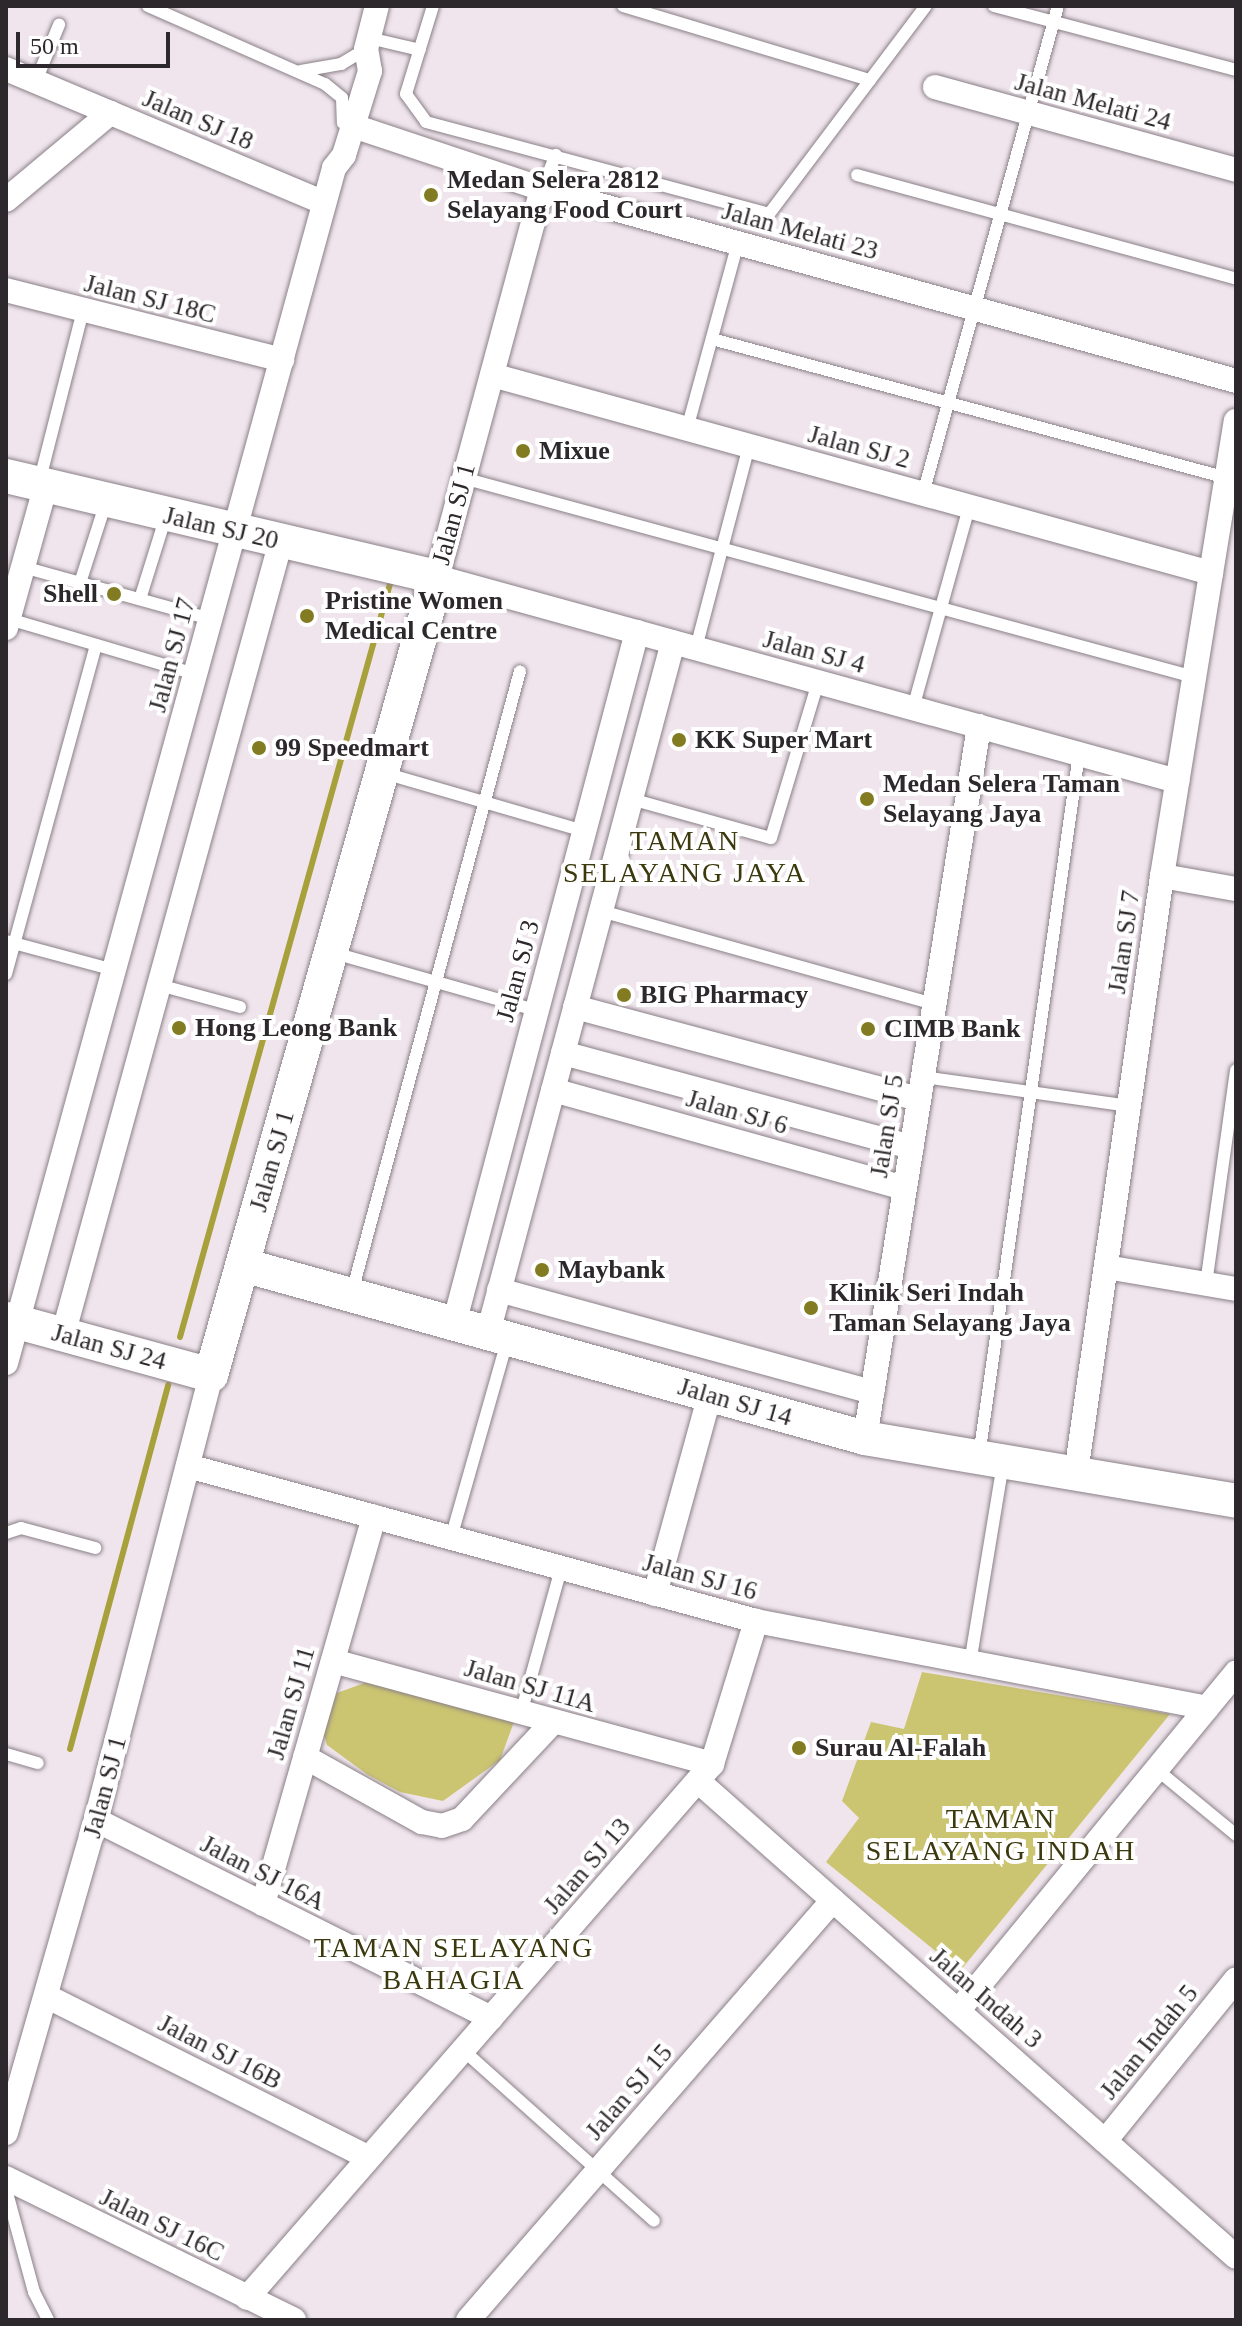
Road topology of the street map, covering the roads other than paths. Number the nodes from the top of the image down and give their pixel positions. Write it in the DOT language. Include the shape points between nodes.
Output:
graph roads {
  1 [pos="148,6"];
  2 [pos="377,6"];
  3 [pos="433,6"];
  4 [pos="623,6"];
  5 [pos="926,6"];
  6 [pos="994,6"];
  7 [pos="1058,6"];
  8 [pos="1053,21"];
  9 [pos="59,25"];
  10 [pos="368,44"];
  11 [pos="420,50"];
  12 [pos="6,69"];
  13 [pos="1236,70"];
  14 [pos="297,71"];
  15 [pos="870,80"];
  16 [pos="36,81"];
  17 [pos="935,87"];
  18 [pos="110,113"];
  19 [pos="1028,113"];
  20 [pos="353,126"];
  21 [pos="556,155"];
  22 [pos="334,168"];
  23 [pos="1236,170"];
  24 [pos="857,175"];
  25 [pos="542,189"];
  26 [pos="6,200"];
  27 [pos="324,203"];
  28 [pos="1000,214"];
  29 [pos="738,243"];
  30 [pos="1236,279"];
  31 [pos="6,290"];
  32 [pos="974,309"];
  33 [pos="83,311"];
  34 [pos="712,339"];
  35 [pos="282,360"];
  36 [pos="492,375"];
  37 [pos="1236,381"];
  38 [pos="948,404"];
  39 [pos="1236,421"];
  40 [pos="687,429"];
  41 [pos="749,446"];
  42 [pos="463,478"];
  43 [pos="30,484"];
  44 [pos="1229,489"];
  45 [pos="923,494"];
  46 [pos="106,502"];
  47 [pos="969,507"];
  48 [pos="166,516"];
  49 [pos="235,531"];
  50 [pos="281,541"];
  51 [pos="722,548"];
  52 [pos="23,567"];
  53 [pos="1211,573"];
  54 [pos="437,577"];
  55 [pos="80,583"];
  56 [pos="140,599"];
  57 [pos="940,608"];
  58 [pos="211,619"];
  59 [pos="7,624"];
  60 [pos="637,632"];
  61 [pos="96,645"];
  62 [pos="684,645"];
  63 [pos="520,671"];
  64 [pos="195,674"];
  65 [pos="1194,677"];
  66 [pos="818,682"];
  67 [pos="913,708"];
  68 [pos="979,726"];
  69 [pos="1079,754"];
  70 [pos="381,772"];
  71 [pos="1177,781"];
  72 [pos="631,799"];
  73 [pos="484,802"];
  74 [pos="584,831"];
  75 [pos="1162,876"];
  76 [pos="1236,889"];
  77 [pos="601,911"];
  78 [pos="10,942"];
  79 [pos="330,952"];
  80 [pos="114,970"];
  81 [pos="6,974"];
  82 [pos="436,982"];
  83 [pos="159,985"];
  84 [pos="935,1004"];
  85 [pos="240,1007"];
  86 [pos="575,1007"];
  87 [pos="536,1010"];
  88 [pos="563,1053"];
  89 [pos="1236,1070"];
  90 [pos="921,1088"];
  91 [pos="553,1090"];
  92 [pos="1031,1092"];
  93 [pos="1129,1106"];
  94 [pos="912,1147"];
  95 [pos="905,1188"];
  96 [pos="243,1265"];
  97 [pos="1106,1267"];
  98 [pos="1206,1284"];
  99 [pos="1236,1289"];
  100 [pos="499,1290"];
  101 [pos="351,1295"];
  102 [pos="12,1321"];
  103 [pos="454,1324"];
  104 [pos="63,1335"];
  105 [pos="498,1336"];
  106 [pos="6,1363"];
  107 [pos="211,1375"];
  108 [pos="872,1392"];
  109 [pos="710,1395"];
  110 [pos="865,1438"];
  111 [pos="991,1459"];
  112 [pos="188,1466"];
  113 [pos="1076,1473"];
  114 [pos="1236,1501"];
  115 [pos="374,1517"];
  116 [pos="6,1533"];
  117 [pos="451,1538"];
  118 [pos="95,1548"];
  119 [pos="561,1569"];
  120 [pos="655,1594"];
  121 [pos="756,1621"];
  122 [pos="333,1661"];
  123 [pos="970,1663"];
  124 [pos="1236,1672"];
  125 [pos="1207,1708"];
  126 [pos="521,1713"];
  127 [pos="553,1722"];
  128 [pos="6,1754"];
  129 [pos="305,1757"];
  130 [pos="38,1763"];
  131 [pos="1156,1769"];
  132 [pos="705,1772"];
  133 [pos="96,1820"];
  134 [pos="1236,1835"];
  135 [pos="833,1900"];
  136 [pos="263,1904"];
  137 [pos="1236,1979"];
  138 [pos="46,1996"];
  139 [pos="958,2011"];
  140 [pos="491,2018"];
  141 [pos="463,2050"];
  142 [pos="6,2133"];
  143 [pos="1105,2141"];
  144 [pos="368,2157"];
  145 [pos="598,2170"];
  146 [pos="6,2178"];
  147 [pos="6,2189"];
  148 [pos="654,2221"];
  149 [pos="1236,2257"];
  150 [pos="247,2298"];
  151 [pos="48,2320"];
  152 [pos="294,2320"];
  153 [pos="468,2320"];
  1 -- 14 [label="lane"];
  2 -- 10 [label="street, Jalan SJ 17"];
  3 -- 11 [label="lane"];
  4 -- 15 [label="lane"];
  5 -- 15 [label="lane"];
  6 -- 8 [label="lane"];
  7 -- 8 [label="lane"];
  8 -- 13 [label="lane"];
  8 -- 19 [label="lane"];
  9 -- 16 [label="lane"];
  10 -- 11 [label="lane"];
  10 -- 14 [label="lane" via="341,64"];
  10 -- 20 [label="street, Jalan SJ 17" via="370,71"];
  11 -- 21 [label="lane" via="406,94 426,122"];
  12 -- 16 [label="street, Jalan SJ 18"];
  14 -- 22 [label="lane" via="342,98 346,112"];
  15 -- 21 [label="lane" via="769,214"];
  16 -- 18 [label="street, Jalan SJ 18"];
  17 -- 19 [label="street, Jalan Melati 24"];
  18 -- 26 [label="street"];
  18 -- 27 [label="street, Jalan SJ 18"];
  19 -- 23 [label="street, Jalan Melati 24"];
  19 -- 28 [label="lane"];
  20 -- 22 [label="street, Jalan SJ 17"];
  20 -- 25 [label="street, Jalan Melati 23"];
  21 -- 25 [label="lane"];
  22 -- 27 [label="street, Jalan SJ 17"];
  24 -- 28 [label="lane"];
  25 -- 29 [label="street, Jalan Melati 23"];
  25 -- 36 [label="street, Jalan SJ 1"];
  27 -- 35 [label="street, Jalan SJ 17"];
  28 -- 30 [label="lane"];
  28 -- 32 [label="lane"];
  29 -- 32 [label="street, Jalan Melati 23"];
  29 -- 34 [label="lane"];
  31 -- 33 [label="street, Jalan SJ 18C"];
  32 -- 37 [label="street, Jalan Melati 23"];
  32 -- 38 [label="lane"];
  33 -- 35 [label="street, Jalan SJ 18C"];
  33 -- 43 [label="lane"];
  34 -- 38 [label="lane"];
  34 -- 40 [label="lane"];
  35 -- 49 [label="street, Jalan SJ 17"];
  36 -- 40 [label="street, Jalan SJ 2"];
  36 -- 42 [label="street, Jalan SJ 1"];
  38 -- 44 [label="lane"];
  38 -- 45 [label="lane"];
  39 -- 44 [label="street, Jalan SJ 7"];
  40 -- 41 [label="street, Jalan SJ 2"];
  41 -- 45 [label="street, Jalan SJ 2"];
  41 -- 51 [label="lane"];
  42 -- 51 [label="lane"];
  42 -- 54 [label="street, Jalan SJ 1"];
  43 -- 46 [label="street, Jalan SJ 20"];
  43 -- 52 [label="street"];
  44 -- 53 [label="street, Jalan SJ 7"];
  45 -- 47 [label="street, Jalan SJ 2"];
  46 -- 48 [label="street, Jalan SJ 20"];
  46 -- 55 [label="lane"];
  47 -- 53 [label="street, Jalan SJ 2"];
  47 -- 57 [label="lane"];
  48 -- 49 [label="street, Jalan SJ 20"];
  48 -- 56 [label="lane"];
  49 -- 50 [label="street, Jalan SJ 20"];
  49 -- 58 [label="street, Jalan SJ 17"];
  50 -- 54 [label="street, Jalan SJ 20"];
  50 -- 83 [label="street"];
  51 -- 57 [label="lane"];
  51 -- 62 [label="lane"];
  52 -- 55 [label="lane"];
  52 -- 59 [label="street"];
  53 -- 65 [label="street, Jalan SJ 7"];
  54 -- 60 [label="street, Jalan SJ 4"];
  54 -- 70 [label="street, Jalan SJ 1"];
  55 -- 56 [label="lane"];
  56 -- 58 [label="lane"];
  57 -- 65 [label="lane"];
  57 -- 67 [label="lane"];
  58 -- 64 [label="street, Jalan SJ 17"];
  59 -- 61 [label="lane"];
  60 -- 62 [label="street, Jalan SJ 4"];
  60 -- 74 [label="street, Jalan SJ 3"];
  61 -- 64 [label="lane"];
  61 -- 78 [label="lane"];
  62 -- 66 [label="street, Jalan SJ 4"];
  62 -- 72 [label="street"];
  63 -- 73 [label="lane"];
  64 -- 80 [label="street, Jalan SJ 17"];
  65 -- 71 [label="street, Jalan SJ 7"];
  66 -- 67 [label="street, Jalan SJ 4"];
  66 -- 72 [label="lane" via="771,838"];
  67 -- 68 [label="street, Jalan SJ 4"];
  68 -- 69 [label="street, Jalan SJ 4"];
  68 -- 84 [label="street, Jalan SJ 5"];
  69 -- 71 [label="street, Jalan SJ 4"];
  69 -- 92 [label="lane"];
  70 -- 73 [label="lane"];
  70 -- 79 [label="street, Jalan SJ 1"];
  71 -- 75 [label="street, Jalan SJ 7"];
  72 -- 77 [label="street"];
  73 -- 74 [label="lane"];
  73 -- 82 [label="lane"];
  74 -- 87 [label="street, Jalan SJ 3"];
  75 -- 76 [label="street"];
  75 -- 93 [label="street, Jalan SJ 7"];
  77 -- 84 [label="lane"];
  77 -- 86 [label="street"];
  78 -- 80 [label="lane"];
  78 -- 81 [label="lane"];
  79 -- 82 [label="lane"];
  79 -- 96 [label="street, Jalan SJ 1"];
  80 -- 102 [label="street, Jalan SJ 17"];
  82 -- 87 [label="lane"];
  82 -- 101 [label="lane"];
  83 -- 85 [label="lane"];
  83 -- 104 [label="street"];
  84 -- 90 [label="street, Jalan SJ 5"];
  86 -- 88 [label="street"];
  86 -- 90 [label="street"];
  87 -- 103 [label="street, Jalan SJ 3"];
  88 -- 91 [label="street"];
  88 -- 94 [label="street"];
  89 -- 98 [label="lane"];
  90 -- 92 [label="lane"];
  90 -- 94 [label="street, Jalan SJ 5"];
  91 -- 95 [label="street, Jalan SJ 6"];
  91 -- 100 [label="street"];
  92 -- 93 [label="lane"];
  92 -- 111 [label="lane"];
  93 -- 97 [label="street, Jalan SJ 7"];
  94 -- 95 [label="street, Jalan SJ 5"];
  95 -- 108 [label="street, Jalan SJ 5"];
  96 -- 101 [label="street, Jalan SJ 14"];
  96 -- 107 [label="street, Jalan SJ 1"];
  97 -- 98 [label="street"];
  97 -- 113 [label="street, Jalan SJ 7"];
  98 -- 99 [label="street"];
  100 -- 105 [label="street"];
  100 -- 108 [label="street"];
  101 -- 103 [label="street, Jalan SJ 14"];
  102 -- 104 [label="street, Jalan SJ 24"];
  102 -- 106 [label="street, Jalan SJ 17"];
  103 -- 105 [label="street, Jalan SJ 14"];
  104 -- 107 [label="street, Jalan SJ 24"];
  105 -- 109 [label="street, Jalan SJ 14"];
  105 -- 117 [label="lane"];
  107 -- 112 [label="street, Jalan SJ 1"];
  108 -- 110 [label="street, Jalan SJ 5"];
  109 -- 110 [label="street, Jalan SJ 14"];
  109 -- 120 [label="street"];
  110 -- 111 [label="street, Jalan SJ 14"];
  111 -- 113 [label="street, Jalan SJ 14"];
  111 -- 123 [label="lane"];
  112 -- 115 [label="street, Jalan SJ 16"];
  112 -- 133 [label="street, Jalan SJ 1"];
  113 -- 114 [label="street, Jalan SJ 14"];
  115 -- 117 [label="street, Jalan SJ 16"];
  115 -- 122 [label="street, Jalan SJ 11"];
  116 -- 118 [label="lane" via="21,1528"];
  117 -- 119 [label="street, Jalan SJ 16"];
  119 -- 120 [label="street, Jalan SJ 16"];
  119 -- 126 [label="lane"];
  120 -- 121 [label="street, Jalan SJ 16"];
  121 -- 123 [label="street, Jalan SJ 16"];
  121 -- 132 [label="street, Jalan SJ 13"];
  122 -- 126 [label="street, Jalan SJ 11A"];
  122 -- 129 [label="street, Jalan SJ 11"];
  123 -- 125 [label="street, Jalan SJ 16"];
  124 -- 125 [label="street"];
  125 -- 131 [label="street"];
  126 -- 127 [label="street, Jalan SJ 11A"];
  127 -- 129 [label="street" via="462,1819 442,1826 422,1822"];
  127 -- 132 [label="street, Jalan SJ 11A"];
  128 -- 130 [label="lane"];
  129 -- 136 [label="street, Jalan SJ 11"];
  131 -- 134 [label="lane"];
  131 -- 139 [label="street"];
  132 -- 135 [label="street, Jalan Indah 3"];
  132 -- 140 [label="street, Jalan SJ 13"];
  133 -- 136 [label="street, Jalan SJ 16A"];
  133 -- 138 [label="street, Jalan SJ 1"];
  135 -- 139 [label="street, Jalan Indah 3"];
  135 -- 145 [label="street, Jalan SJ 15"];
  136 -- 140 [label="street, Jalan SJ 16A"];
  137 -- 143 [label="street, Jalan Indah 5"];
  138 -- 142 [label="street, Jalan SJ 1"];
  138 -- 144 [label="street, Jalan SJ 16B"];
  139 -- 143 [label="street, Jalan Indah 3"];
  140 -- 141 [label="street, Jalan SJ 13"];
  141 -- 144 [label="street, Jalan SJ 13"];
  141 -- 145 [label="lane"];
  143 -- 149 [label="street, Jalan Indah 3"];
  144 -- 150 [label="street, Jalan SJ 13"];
  145 -- 148 [label="lane"];
  145 -- 153 [label="street, Jalan SJ 15"];
  146 -- 150 [label="street, Jalan SJ 16C"];
  147 -- 151 [label="lane" via="34,2292"];
  150 -- 152 [label="street, Jalan SJ 16C"];
}
